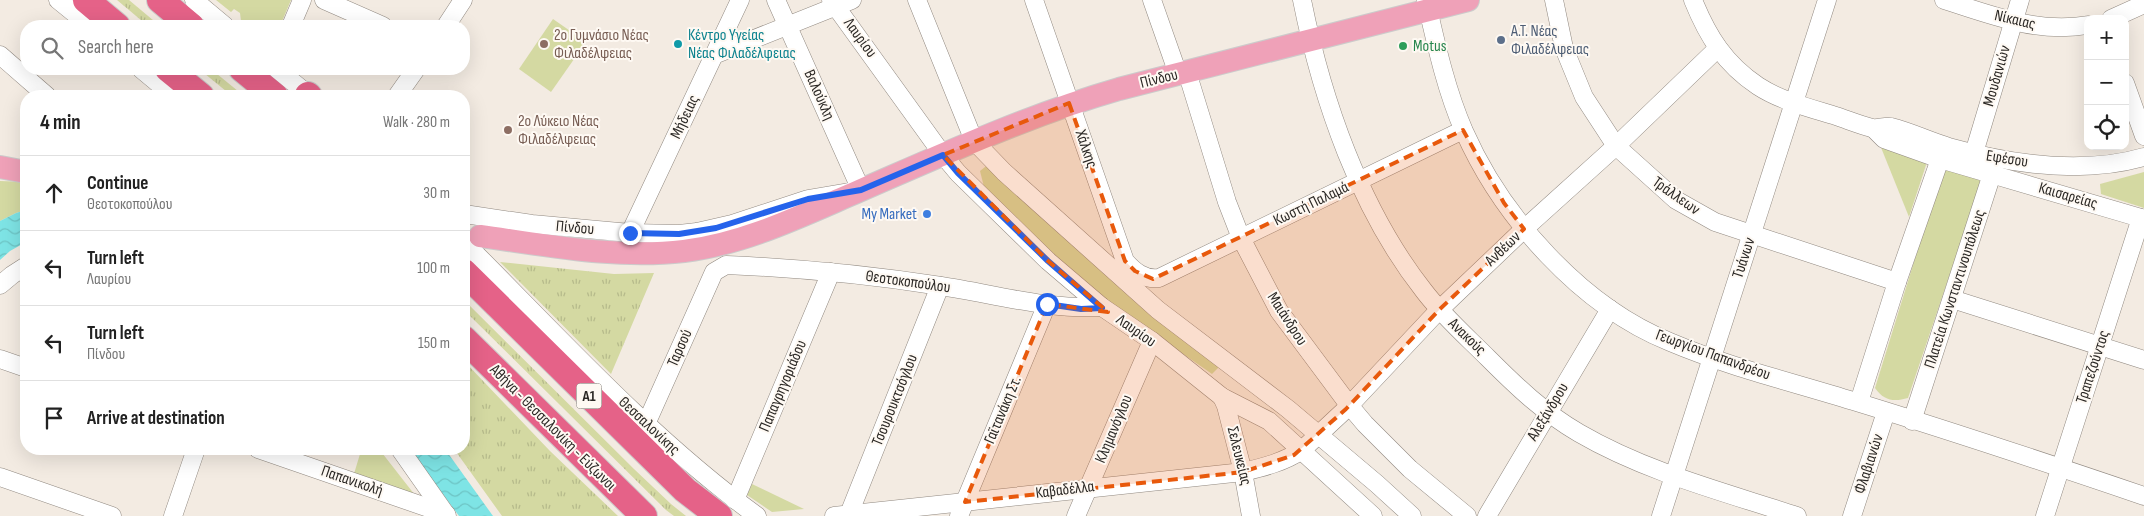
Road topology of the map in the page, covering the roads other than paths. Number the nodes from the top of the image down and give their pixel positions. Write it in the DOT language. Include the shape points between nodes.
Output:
graph roads {
  1 [pos="58,0"];
  2 [pos="86,0"];
  3 [pos="160,0"];
  4 [pos="194,0"];
  5 [pos="302,0"];
  6 [pos="324,0"];
  7 [pos="463,0"];
  8 [pos="740,0"];
  9 [pos="776,0"];
  10 [pos="917,0"];
  11 [pos="1034,0"];
  12 [pos="1152,0"];
  13 [pos="1302,0"];
  14 [pos="1468,0"];
  15 [pos="1554,0"];
  16 [pos="1693,0"];
  17 [pos="1827,0"];
  18 [pos="1944,0"];
  19 [pos="2020,0"];
  20 [pos="840,2"];
  21 [pos="2144,4"];
  22 [pos="1428,5"];
  23 [pos="2120,15"];
  24 [pos="83,20"];
  25 [pos="110,20"];
  26 [pos="184,20"];
  27 [pos="218,20"];
  28 [pos="294,20"];
  29 [pos="370,20"];
  30 [pos="450,20"];
  31 [pos="2013,22"];
  32 [pos="788,25"];
  33 [pos="2084,25"];
  34 [pos="1312,39"];
  35 [pos="1718,48"];
  36 [pos="0,55"];
  37 [pos="714,55"];
  38 [pos="20,72"];
  39 [pos="1183,73"];
  40 [pos="23,75"];
  41 [pos="148,75"];
  42 [pos="175,75"];
  43 [pos="249,75"];
  44 [pos="284,75"];
  45 [pos="412,75"];
  46 [pos="40,90"];
  47 [pos="165,90"];
  48 [pos="194,90"];
  49 [pos="268,90"];
  50 [pos="302,90"];
  51 [pos="401,90"];
  52 [pos="2129,94"];
  53 [pos="1069,103"];
  54 [pos="1794,103"];
  55 [pos="1463,130"];
  56 [pos="2144,136"];
  57 [pos="974,142"];
  58 [pos="1616,146"];
  59 [pos="1944,153"];
  60 [pos="943,155"];
  61 [pos="2144,156"];
  62 [pos="1986,161"];
  63 [pos="0,168"];
  64 [pos="20,171"];
  65 [pos="1358,181"];
  66 [pos="861,190"];
  67 [pos="470,215"];
  68 [pos="2142,219"];
  69 [pos="1524,228"];
  70 [pos="630,233"];
  71 [pos="1752,235"];
  72 [pos="1241,238"];
  73 [pos="472,239"];
  74 [pos="20,270"];
  75 [pos="714,272"];
  76 [pos="831,272"];
  77 [pos="470,278"];
  78 [pos="1159,278"];
  79 [pos="1897,282"];
  80 [pos="0,285"];
  81 [pos="940,286"];
  82 [pos="1952,299"];
  83 [pos="1047,304"];
  84 [pos="1102,308"];
  85 [pos="1610,309"];
  86 [pos="1439,310"];
  87 [pos="1152,341"];
  88 [pos="470,345"];
  89 [pos="2100,346"];
  90 [pos="1712,358"];
  91 [pos="0,359"];
  92 [pos="2144,360"];
  93 [pos="20,366"];
  94 [pos="1222,397"];
  95 [pos="1859,402"];
  96 [pos="1348,405"];
  97 [pos="1886,412"];
  98 [pos="1547,413"];
  99 [pos="1912,420"];
  100 [pos="646,424"];
  101 [pos="1324,429"];
  102 [pos="1298,453"];
  103 [pos="194,455"];
  104 [pos="275,455"];
  105 [pos="404,455"];
  106 [pos="2061,468"];
  107 [pos="1243,472"];
  108 [pos="1674,476"];
  109 [pos="0,478"];
  110 [pos="1089,487"];
  111 [pos="2144,496"];
  112 [pos="727,508"];
  113 [pos="962,509"];
  114 [pos="446,515"];
  115 [pos="842,515"];
  116 [pos="112,516"];
  117 [pos="173,516"];
  118 [pos="644,516"];
  119 [pos="757,516"];
  120 [pos="1076,516"];
  121 [pos="1251,516"];
  122 [pos="1373,516"];
  123 [pos="1412,516"];
  124 [pos="1466,516"];
  125 [pos="1487,516"];
  126 [pos="1661,516"];
  127 [pos="1797,516"];
  128 [pos="1852,516"];
  129 [pos="2045,516"];
  1 -- 24 [label="street"];
  2 -- 25 [label="highway"];
  3 -- 26 [label="highway"];
  4 -- 27 [label="street"];
  5 -- 28 [label="street"];
  6 -- 29 [label="street"];
  7 -- 30 [label="street"];
  8 -- 37 [label="street, Μήδειας"];
  9 -- 32 [label="street, Βαλούκλη"];
  10 -- 57 [label="street"];
  11 -- 53 [label="street, Χάλκης"];
  12 -- 39 [label="street, Μαιάνδρου"];
  13 -- 34 [label="street, Ανακούς"];
  14 -- 22 [label="main road, Πίνδου"];
  15 -- 58 [label="street, Τράλλεων" via="1564,48 1574,75 1584,97"];
  16 -- 35 [label="street, Εφέσου"];
  17 -- 54 [label="street, Τυάνων"];
  18 -- 31 [label="street, Νίκαιας"];
  19 -- 31 [label="street, Μουδανιών"];
  20 -- 32 [label="street"];
  20 -- 60 [label="street, Λαυρίου"];
  21 -- 23 [label="street"];
  22 -- 34 [label="main road, Πίνδου"];
  22 -- 55 [label="street, Γεωργίου Παπανδρέου" via="1442,65"];
  31 -- 33 [label="street, Νίκαιας" via="2053,27"];
  31 -- 62 [label="street, Μουδανιών"];
  32 -- 37 [label="street"];
  32 -- 66 [label="street, Βαλούκλη"];
  34 -- 39 [label="main road, Πίνδου"];
  34 -- 65 [label="street, Ανακούς" via="1331,107"];
  35 -- 54 [label="street, Εφέσου" via="1751,81"];
  35 -- 58 [label="street, Ανθέων"];
  36 -- 38 [label="street"];
  37 -- 70 [label="street, Μήδειας"];
  39 -- 53 [label="main road, Πίνδου"];
  39 -- 72 [label="street, Μαιάνδρου"];
  40 -- 46 [label="street"];
  41 -- 47 [label="street"];
  42 -- 48 [label="highway"];
  43 -- 49 [label="highway"];
  44 -- 50 [label="street"];
  45 -- 51 [label="street"];
  52 -- 56 [label="street"];
  53 -- 57 [label="main road, Πίνδου"];
  53 -- 78 [label="street, Χάλκης" via="1125,261 1140,274"];
  54 -- 59 [label="street, Εφέσου" via="1874,129 1884,139"];
  54 -- 71 [label="street, Τυάνων"];
  55 -- 65 [label="street, Κωστή Παλαμά"];
  55 -- 69 [label="street, Γεωργίου Παπανδρέου" via="1504,203"];
  57 -- 60 [label="main road, Πίνδου"];
  57 -- 101 [label="street, Λαυρίου" via="1158,310"];
  58 -- 69 [label="street, Ανθέων"];
  58 -- 71 [label="street, Τράλλεων" via="1676,200 1715,222"];
  59 -- 62 [label="street, Εφέσου"];
  59 -- 62 [label="street, Εφέσου"];
  59 -- 79 [label="street"];
  60 -- 66 [label="main road, Πίνδου"];
  60 -- 84 [label="street, Λαυρίου" via="1048,261"];
  61 -- 62 [label="street, Εφέσου" via="2122,162 2077,165"];
  62 -- 68 [label="street, Καισαρείας"];
  62 -- 82 [label="street, Πλατεία Κωνσταντινουπόλεως"];
  63 -- 64 [label="main road"];
  65 -- 72 [label="street, Κωστή Παλαμά"];
  65 -- 86 [label="street, Ανακούς" via="1396,253"];
  66 -- 70 [label="street, Πίνδου" via="808,199 740,222 697,232"];
  66 -- 73 [label="main road, Πίνδου" via="760,231 685,251 615,253"];
  67 -- 70 [label="street, Πίνδου"];
  68 -- 89 [label="street, Τραπεζούντος"];
  69 -- 85 [label="street, Γεωργίου Παπανδρέου" via="1574,279"];
  69 -- 86 [label="street, Ανθέων"];
  71 -- 79 [label="street, Τράλλεων"];
  71 -- 90 [label="street, Τυάνων"];
  72 -- 78 [label="street, Κωστή Παλαμά"];
  72 -- 96 [label="street, Μαιάνδρου" via="1279,311"];
  73 -- 100 [label="street, Θεσσαλονίκης"];
  74 -- 80 [label="street"];
  75 -- 76 [label="street, Θεοτοκοπούλου" via="726,266"];
  75 -- 100 [label="street, Ταρσού"];
  76 -- 81 [label="street, Θεοτοκοπούλου"];
  76 -- 112 [label="street, Παπαγρηγοριάδου"];
  77 -- 112 [label="highway, Α1" via="685,490"];
  79 -- 95 [label="street"];
  81 -- 83 [label="street, Θεοτοκοπούλου"];
  81 -- 115 [label="street, Τσουρουκτσόγλου"];
  82 -- 89 [label="street"];
  82 -- 99 [label="street, Πλατεία Κωνσταντινουπόλεως"];
  83 -- 84 [label="street, Θεοτοκοπούλου" via="1081,309"];
  83 -- 113 [label="street, Γαϊτανάκη Στ."];
  84 -- 87 [label="street, Λαυρίου"];
  85 -- 90 [label="street, Γεωργίου Παπανδρέου" via="1668,342"];
  85 -- 98 [label="street, Αλεξάνδρου"];
  86 -- 96 [label="street, Ανθέων"];
  86 -- 98 [label="street, Ανακούς"];
  87 -- 94 [label="street, Λαυρίου"];
  87 -- 110 [label="street, Κλημανόγλου"];
  88 -- 118 [label="highway, Αθήνα - Θεσσαλονίκη - Εύζωνοι"];
  89 -- 92 [label="street"];
  89 -- 106 [label="street, Τραπεζούντος"];
  90 -- 95 [label="street, Γεωργίου Παπανδρέου"];
  90 -- 108 [label="street, Τυάνων"];
  91 -- 93 [label="street"];
  94 -- 102 [label="street, Λαυρίου" via="1269,422"];
  94 -- 107 [label="street, Σελευκείας"];
  95 -- 97 [label="street, Γεωργίου Παπανδρέου"];
  96 -- 101 [label="street, Ανθέων"];
  96 -- 124 [label="street, Μαιάνδρου" via="1410,468"];
  97 -- 99 [label="street, Γεωργίου Παπανδρέου"];
  97 -- 128 [label="street, Φλαβιανών"];
  98 -- 108 [label="street, Ανακούς" via="1620,454"];
  98 -- 125 [label="street, Αλεξάνδρου"];
  99 -- 106 [label="street, Γεωργίου Παπανδρέου"];
  100 -- 112 [label="street, Θεσσαλονίκης" via="689,463"];
  101 -- 102 [label="street, Ανθέων"];
  101 -- 123 [label="street, Λαυρίου"];
  102 -- 107 [label="street, Καβαδέλλα"];
  102 -- 122 [label="street, Λαυρίου"];
  103 -- 117 [label="street"];
  104 -- 114 [label="street, Παπανικολή"];
  105 -- 114 [label="street"];
  106 -- 111 [label="street, Γεωργίου Παπανδρέου"];
  106 -- 129 [label="street, Τραπεζούντος"];
  107 -- 110 [label="street, Καβαδέλλα"];
  107 -- 121 [label="street, Σελευκείας"];
  108 -- 126 [label="street, Τυάνων"];
  108 -- 127 [label="street, Ανακούς"];
  109 -- 116 [label="street"];
  110 -- 113 [label="street, Καβαδέλλα"];
  110 -- 120 [label="street, Κλημανόγλου"];
  112 -- 119 [label="street, Θεσσαλονίκης"];
  113 -- 115 [label="street, Καβαδέλλα"];
}
